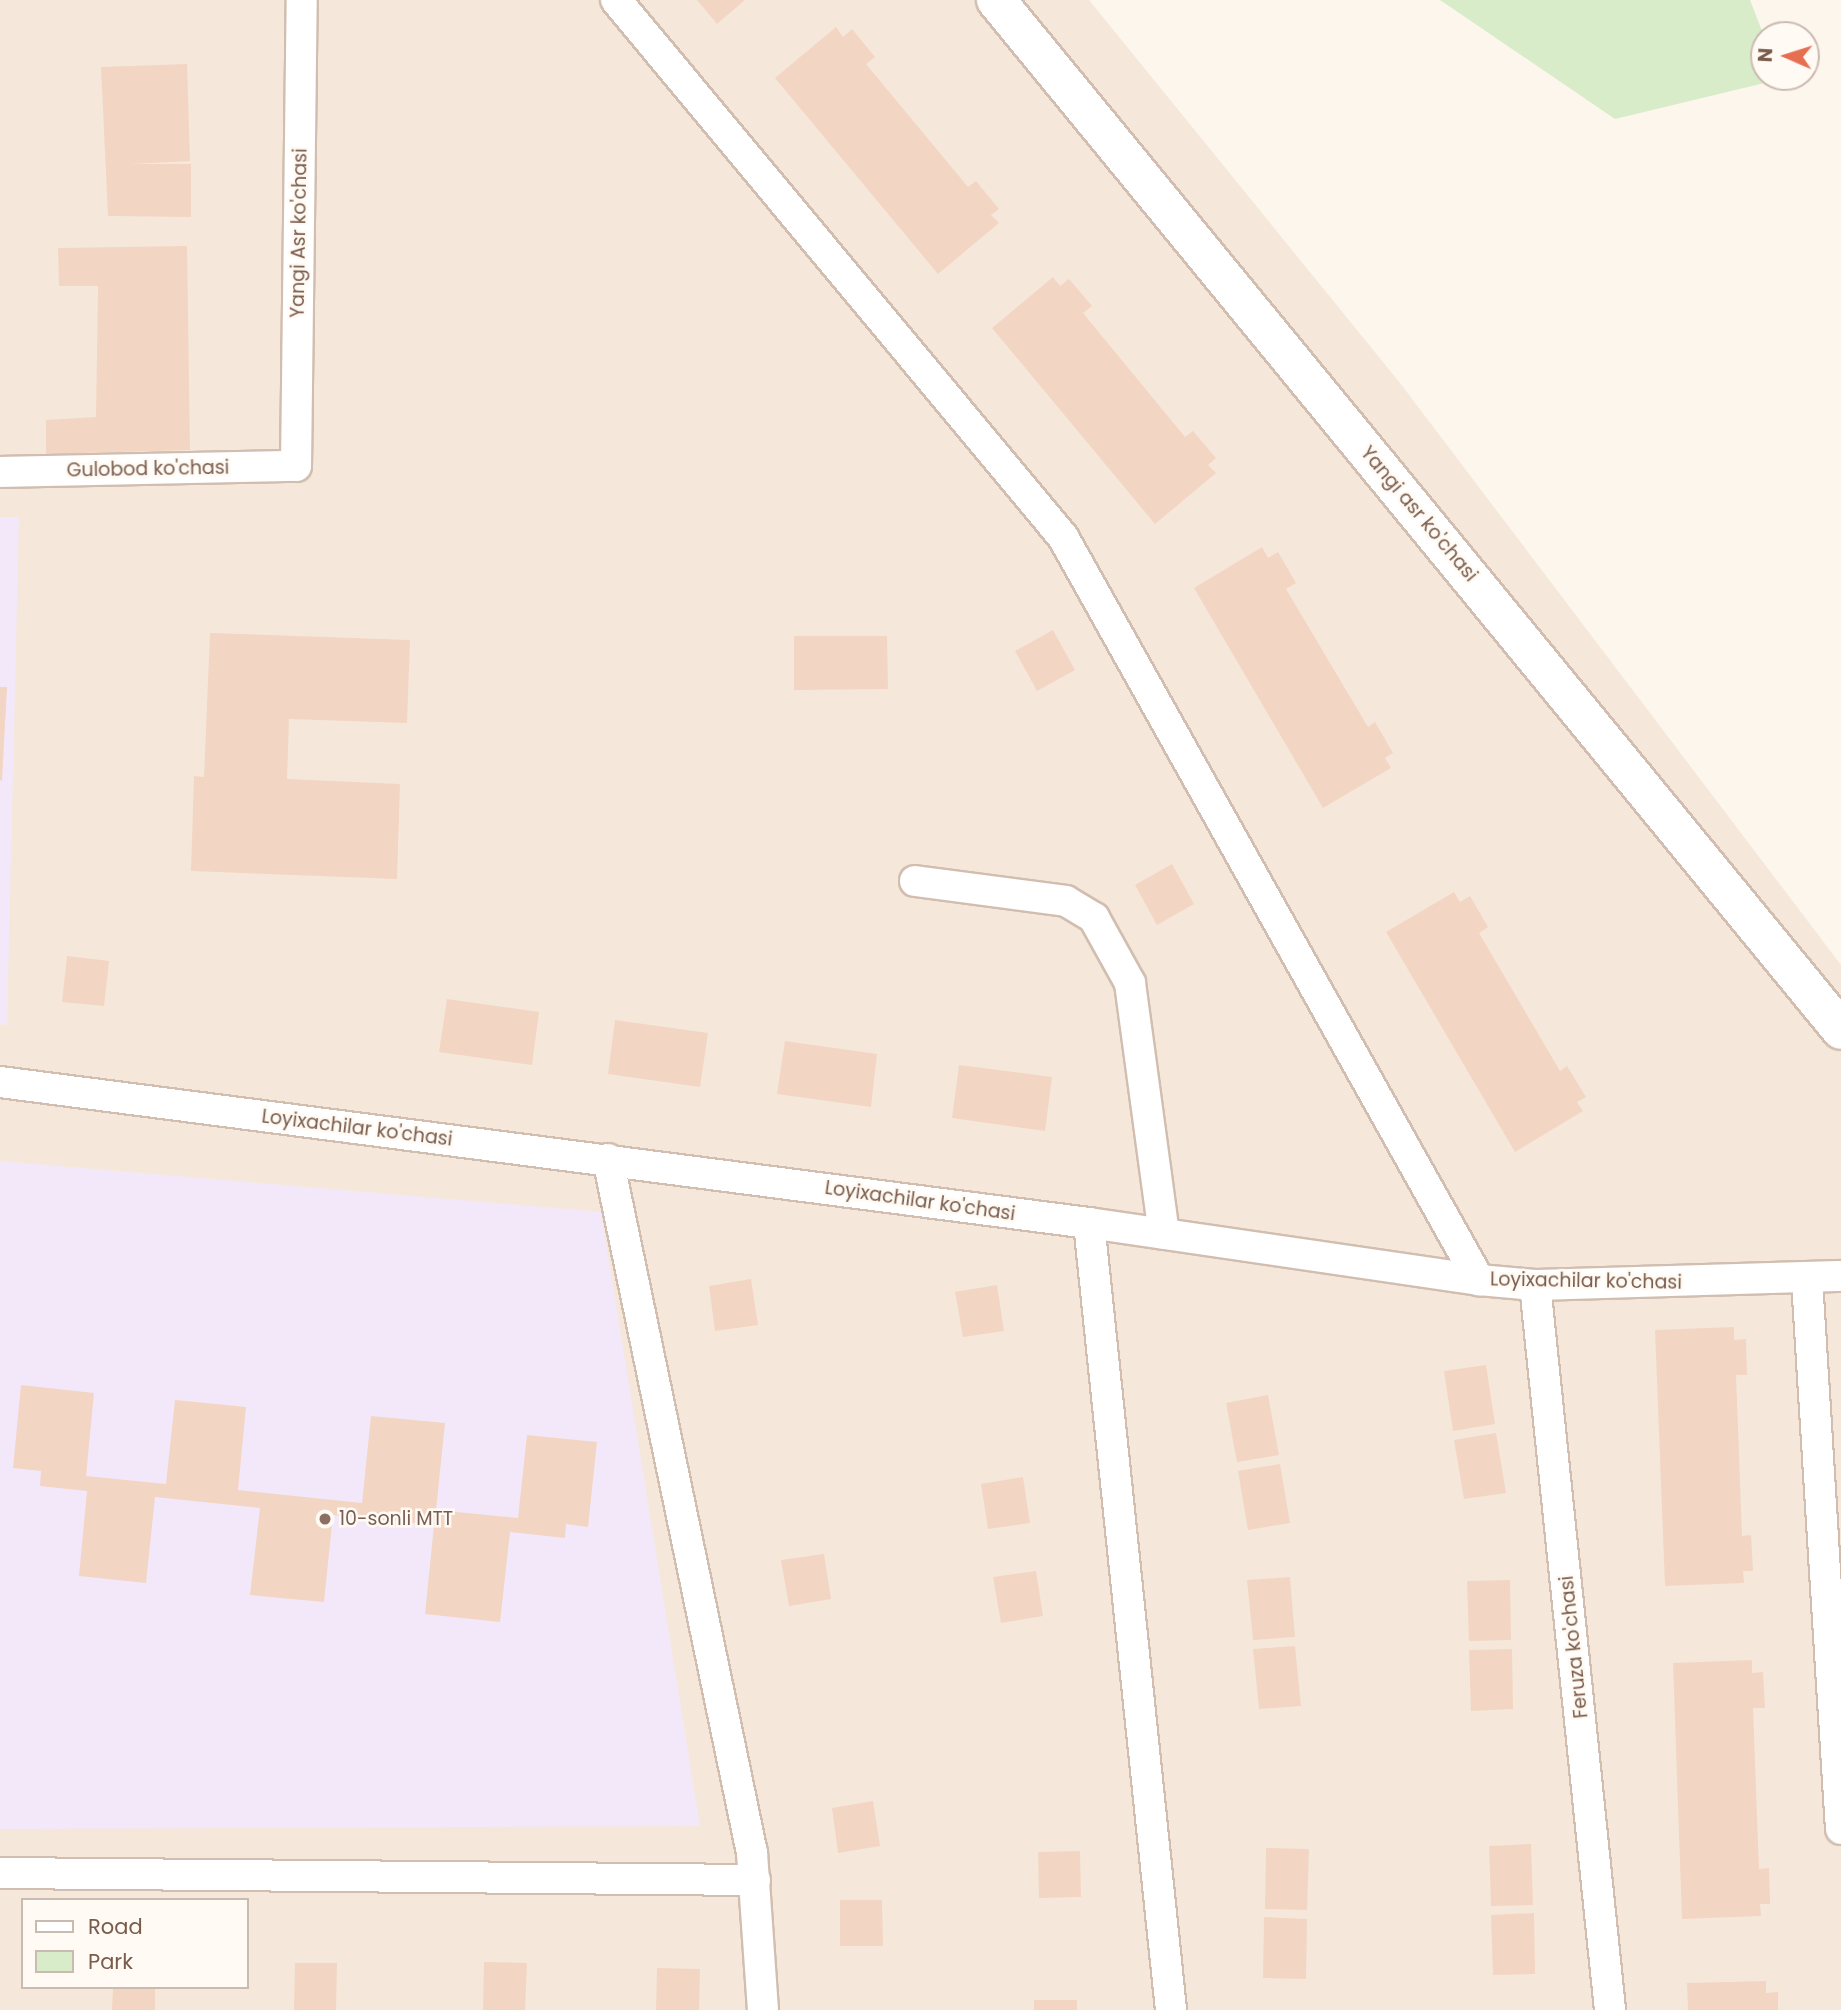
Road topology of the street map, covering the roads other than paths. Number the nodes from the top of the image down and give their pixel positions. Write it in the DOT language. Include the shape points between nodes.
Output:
graph roads {
  1 [pos="302,0"];
  2 [pos="616,0"];
  3 [pos="996,0"];
  4 [pos="296,466"];
  5 [pos="0,472"];
  6 [pos="915,881"];
  7 [pos="1841,1030"];
  8 [pos="0,1082"];
  9 [pos="608,1159"];
  10 [pos="1089,1223"];
  11 [pos="1164,1234"];
  12 [pos="1841,1276"];
  13 [pos="1479,1280"];
  14 [pos="1807,1280"];
  15 [pos="1535,1285"];
  16 [pos="1841,1829"];
  17 [pos="0,1873"];
  18 [pos="755,1880"];
  19 [pos="763,2010"];
  20 [pos="1171,2010"];
  21 [pos="1610,2010"];
  1 -- 4 [label="street, Yangi Asr ko'chasi"];
  2 -- 13 [label="street" via="1063,537"];
  3 -- 7 [label="street, Yangi asr ko'chasi"];
  4 -- 5 [label="street, Gulobod ko'chasi"];
  6 -- 11 [label="street" via="1066,901 1094,918 1130,983"];
  8 -- 9 [label="street, Loyixachilar ko'chasi"];
  9 -- 10 [label="street, Loyixachilar ko'chasi"];
  9 -- 18 [label="street"];
  10 -- 11 [label="street, Loyixachilar ko'chasi"];
  10 -- 20 [label="street"];
  11 -- 13 [label="street, Loyixachilar ko'chasi"];
  12 -- 14 [label="street, Loyixachilar ko'chasi"];
  13 -- 15 [label="street, Loyixachilar ko'chasi"];
  14 -- 15 [label="street, Loyixachilar ko'chasi"];
  14 -- 16 [label="street"];
  15 -- 21 [label="street, Feruza ko'chasi"];
  17 -- 18 [label="street"];
  18 -- 19 [label="street"];
}
